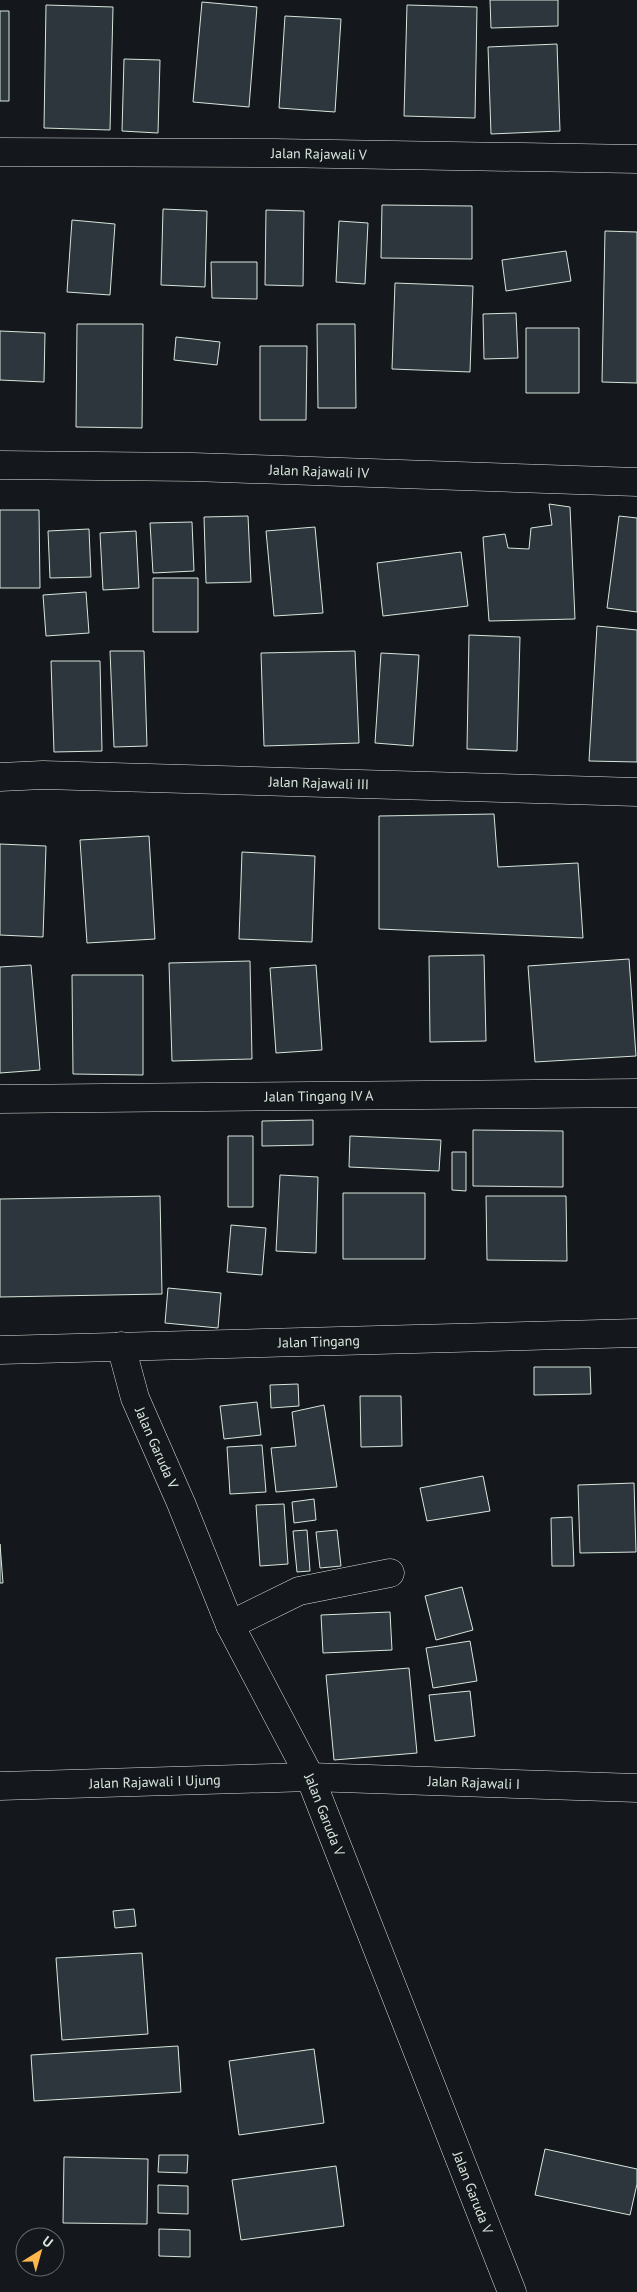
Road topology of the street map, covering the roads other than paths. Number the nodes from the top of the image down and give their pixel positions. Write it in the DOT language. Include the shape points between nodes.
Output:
graph roads {
  1 [pos="0,152"];
  2 [pos="637,159"];
  3 [pos="0,465"];
  4 [pos="637,482"];
  5 [pos="0,777"];
  6 [pos="637,792"];
  7 [pos="637,1093"];
  8 [pos="0,1099"];
  9 [pos="637,1333"];
  10 [pos="121,1346"];
  11 [pos="0,1350"];
  12 [pos="390,1573"];
  13 [pos="230,1625"];
  14 [pos="310,1777"];
  15 [pos="0,1786"];
  16 [pos="637,1788"];
  17 [pos="512,2292"];
  1 -- 2 [label="street, Jalan Rajawali V"];
  3 -- 4 [label="street, Jalan Rajawali IV" via="193,467"];
  5 -- 6 [label="street, Jalan Rajawali III"];
  7 -- 8 [label="street, Jalan Tingang IV A"];
  9 -- 10 [label="street, Jalan Tingang"];
  10 -- 11 [label="street, Jalan Tingang"];
  10 -- 13 [label="street, Jalan Garuda V" via="135,1398"];
  12 -- 13 [label="street" via="299,1591"];
  13 -- 14 [label="street, Jalan Garuda V"];
  14 -- 15 [label="street, Jalan Rajawali I Ujung"];
  14 -- 16 [label="street, Jalan Rajawali I"];
  14 -- 17 [label="street, Jalan Garuda V"];
}
